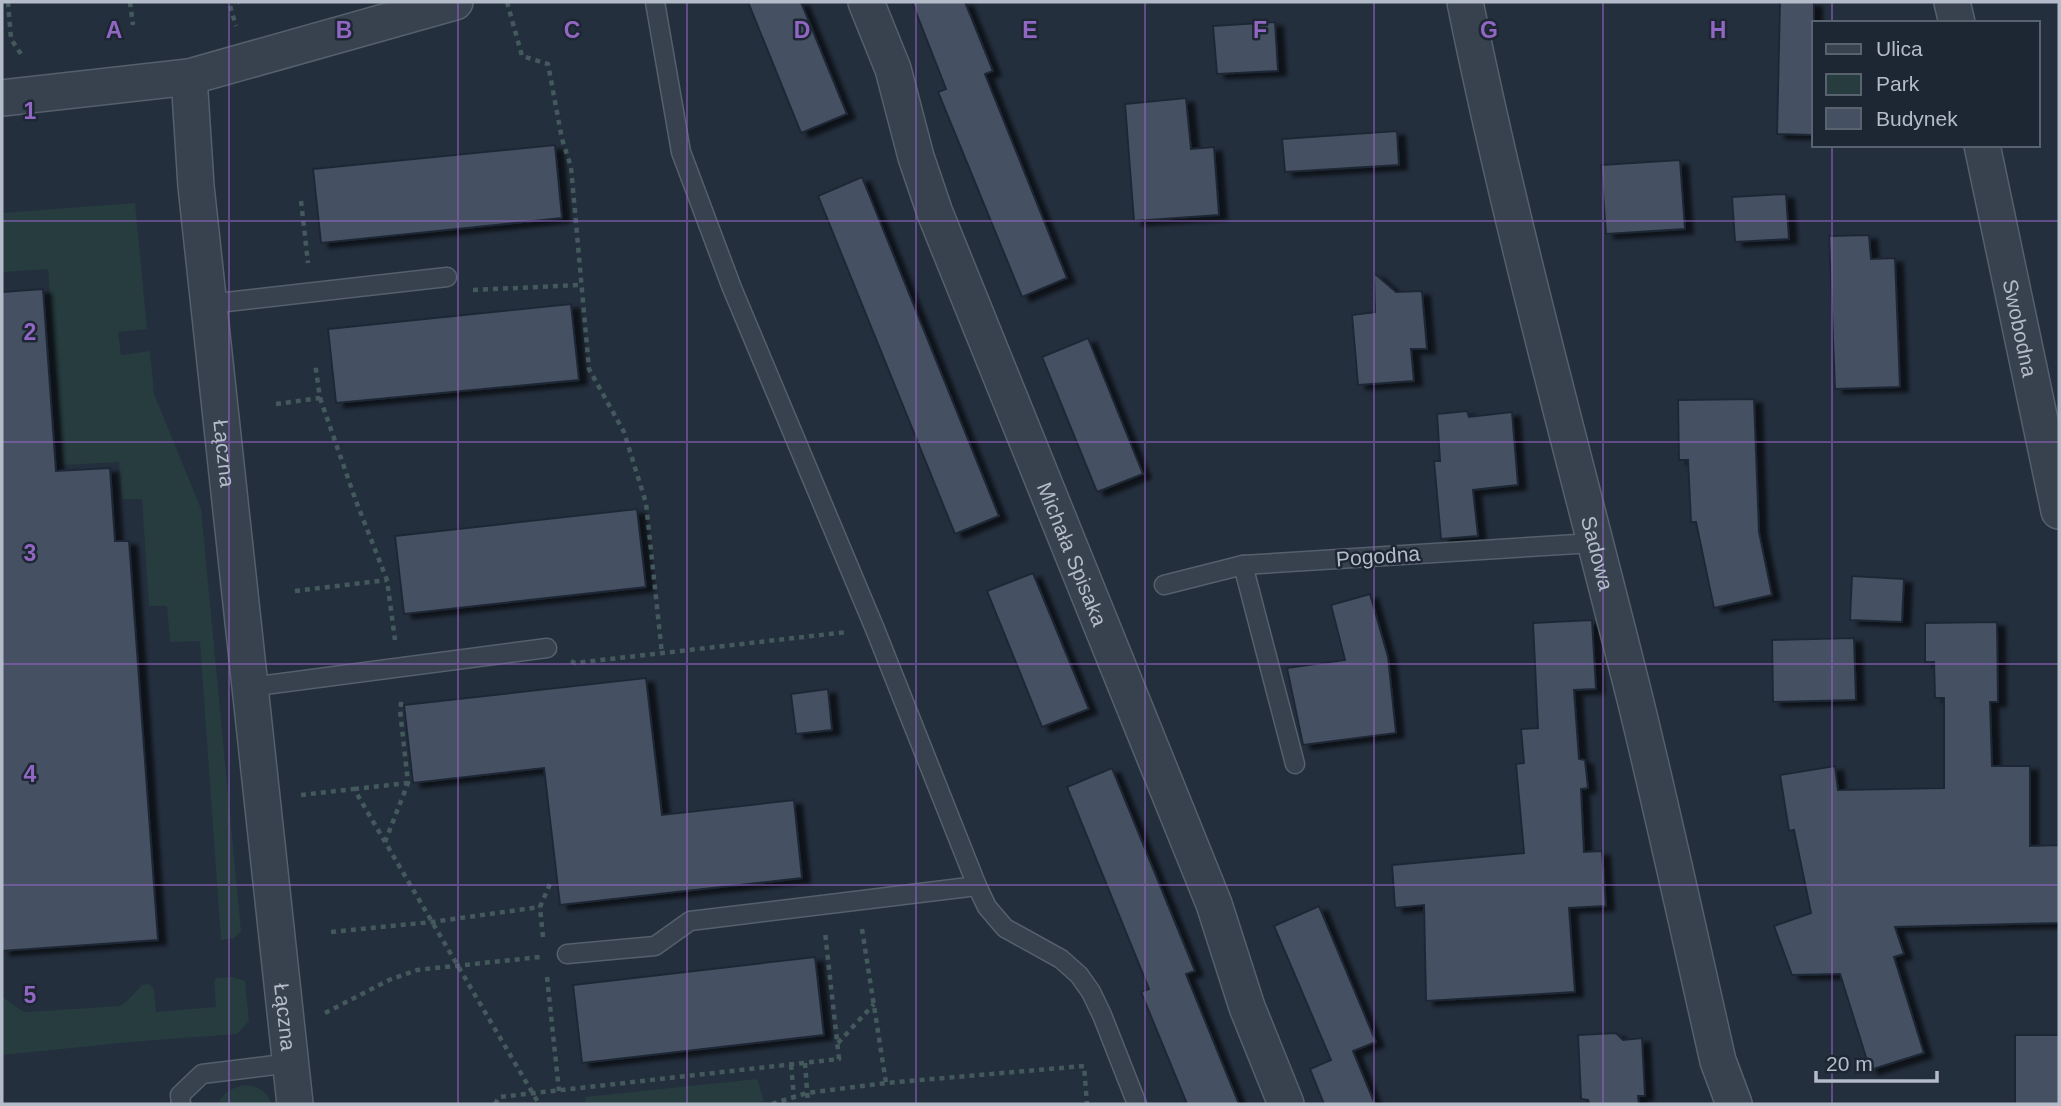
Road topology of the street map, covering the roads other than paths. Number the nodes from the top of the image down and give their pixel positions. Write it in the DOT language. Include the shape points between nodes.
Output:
graph roads {
  1 [pos="455,2"];
  2 [pos="655,2"];
  3 [pos="866,2"];
  4 [pos="1465,2"];
  5 [pos="1952,2"];
  6 [pos="1957,21"];
  7 [pos="189,77"];
  8 [pos="2,97"];
  9 [pos="1982,147"];
  10 [pos="447,277"];
  11 [pos="209,304"];
  12 [pos="2059,511"];
  13 [pos="1594,540"];
  14 [pos="1243,565"];
  15 [pos="1164,585"];
  16 [pos="547,648"];
  17 [pos="250,687"];
  18 [pos="1295,764"];
  19 [pos="976,886"];
  20 [pos="567,954"];
  21 [pos="291,1063"];
  22 [pos="181,1104"];
  23 [pos="295,1104"];
  24 [pos="1137,1104"];
  25 [pos="1286,1104"];
  26 [pos="1734,1104"];
  1 -- 7 [label="street"];
  2 -- 19 [label="lane" via="681,152"];
  3 -- 25 [label="street, Michała Spisaka" via="892,69 935,214 1214,904 1247,1007"];
  4 -- 13 [label="street, Sadowa"];
  5 -- 6 [label="street"];
  7 -- 8 [label="street"];
  7 -- 11 [label="street, Łączna"];
  9 -- 12 [label="street, Swobodna"];
  10 -- 11 [label="lane"];
  11 -- 17 [label="street, Łączna"];
  13 -- 14 [label="lane, Pogodna"];
  13 -- 26 [label="street, Sadowa" via="1718,1061"];
  14 -- 15 [label="lane, Pogodna"];
  14 -- 18 [label="lane"];
  16 -- 17 [label="lane"];
  17 -- 21 [label="street, Łączna"];
  19 -- 20 [label="lane" via="690,922 655,946"];
  19 -- 24 [label="lane" via="1004,928 1061,958 1079,975 1102,1015"];
  21 -- 22 [label="lane" via="202,1074 180,1095"];
  21 -- 23 [label="street, Łączna"];
}
